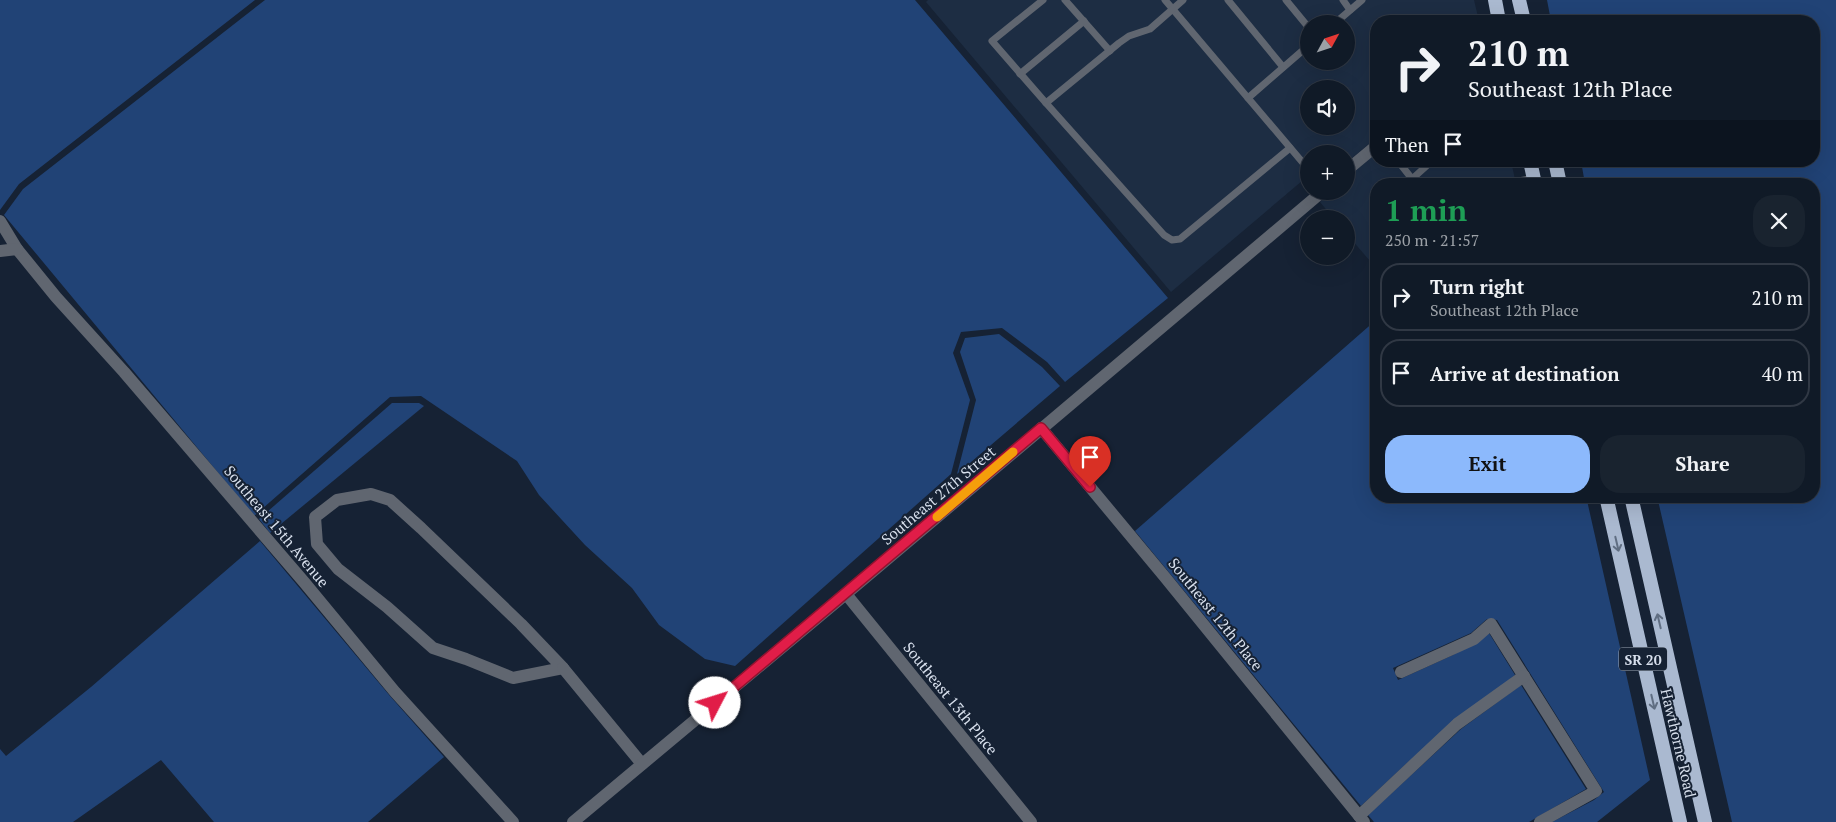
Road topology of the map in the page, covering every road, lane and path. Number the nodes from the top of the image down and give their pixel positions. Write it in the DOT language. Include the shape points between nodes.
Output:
graph roads {
  1 [pos="1043,0"];
  2 [pos="1065,0"];
  3 [pos="1165,0"];
  4 [pos="1183,0"];
  5 [pos="1228,0"];
  6 [pos="1286,0"];
  7 [pos="1343,0"];
  8 [pos="1362,0"];
  9 [pos="1495,0"];
  10 [pos="1519,0"];
  11 [pos="1173,10"];
  12 [pos="1350,10"];
  13 [pos="1344,15"];
  14 [pos="1498,15"];
  15 [pos="1523,15"];
  16 [pos="1300,17"];
  17 [pos="1084,21"];
  18 [pos="1110,51"];
  19 [pos="1300,53"];
  20 [pos="1284,67"];
  21 [pos="1020,74"];
  22 [pos="1248,98"];
  23 [pos="1046,104"];
  24 [pos="1290,148"];
  25 [pos="1370,151"];
  26 [pos="1300,160"];
  27 [pos="1355,164"];
  28 [pos="1403,167"];
  29 [pos="1427,167"];
  30 [pos="1412,178"];
  31 [pos="1417,178"];
  32 [pos="1312,200"];
  33 [pos="0,221"];
  34 [pos="17,250"];
  35 [pos="0,251"];
  36 [pos="1041,428"];
  37 [pos="1608,503"];
  38 [pos="1633,503"];
  39 [pos="846,594"];
  40 [pos="563,668"];
  41 [pos="1401,672"];
  42 [pos="1524,676"];
  43 [pos="1688,748"];
  44 [pos="1664,752"];
  45 [pos="642,764"];
  46 [pos="1361,819"];
  47 [pos="512,822"];
  48 [pos="573,822"];
  49 [pos="1031,822"];
  50 [pos="1540,822"];
  51 [pos="1680,822"];
  52 [pos="1705,822"];
  1 -- 21 [label="lane" via="992,41"];
  2 -- 17 [label="lane"];
  3 -- 11 [label="lane"];
  4 -- 11 [label="lane"];
  5 -- 20 [label="lane"];
  6 -- 16 [label="lane"];
  7 -- 12 [label="lane"];
  8 -- 12 [label="lane"];
  9 -- 14 [label="highway"];
  10 -- 15 [label="highway"];
  11 -- 18 [label="lane" via="1150,29 1129,36"];
  11 -- 22 [label="lane"];
  12 -- 13 [label="lane"];
  17 -- 18 [label="lane"];
  17 -- 21 [label="lane"];
  18 -- 23 [label="lane"];
  19 -- 20 [label="lane"];
  20 -- 22 [label="lane"];
  21 -- 23 [label="lane"];
  22 -- 24 [label="lane"];
  23 -- 24 [label="lane" via="1172,240 1180,239"];
  24 -- 26 [label="lane"];
  25 -- 27 [label="street"];
  28 -- 30 [label="lane"];
  29 -- 31 [label="lane"];
  32 -- 36 [label="street, Southeast 27th Street"];
  33 -- 34 [label="street, Southeast 15th Avenue"];
  34 -- 35 [label="street"];
  34 -- 47 [label="street, Southeast 15th Avenue" via="395,692"];
  36 -- 39 [label="street, Southeast 27th Street"];
  36 -- 46 [label="street, Southeast 12th Place"];
  37 -- 44 [label="highway, Hawthorne Road / SR 20, one-way"];
  43 -- 38 [label="highway, Hawthorne Road / SR 20, one-way"];
  39 -- 45 [label="street, Southeast 27th Street"];
  39 -- 49 [label="street, Southeast 13th Place"];
  40 -- 40 [label="street" via="390,500 371,494 337,500 315,518 316,544 338,569 433,648 513,678"];
  40 -- 45 [label="street"];
  41 -- 42 [label="street" via="1474,638 1491,624"];
  42 -- 46 [label="street" via="1457,724"];
  42 -- 50 [label="street" via="1596,791"];
  43 -- 44 [label="highway"];
  43 -- 52 [label="highway, Hawthorne Road / SR 20"];
  44 -- 51 [label="highway, Hawthorne Road / SR 20"];
  45 -- 48 [label="street, Southeast 27th Street"];
}
